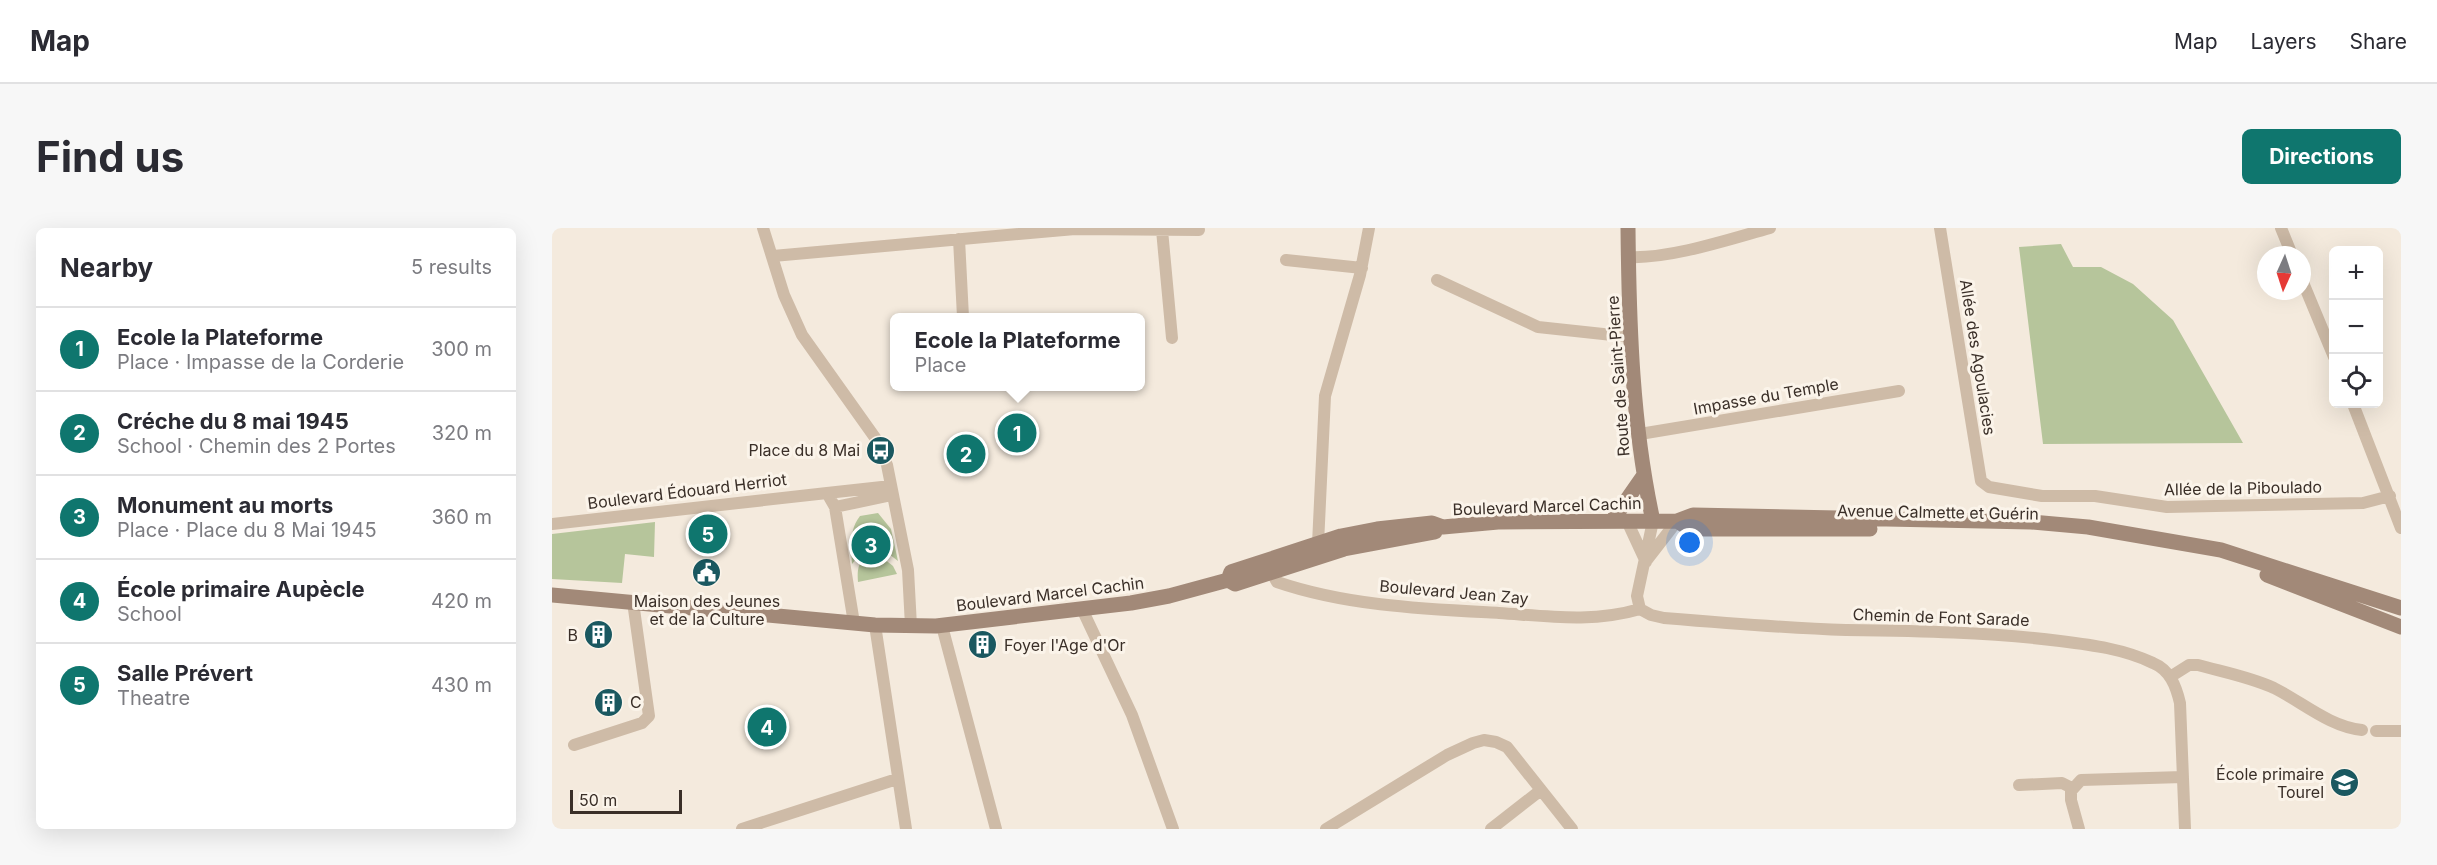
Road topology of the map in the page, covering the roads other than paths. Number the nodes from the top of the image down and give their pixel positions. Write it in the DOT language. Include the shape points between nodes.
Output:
graph roads {
  1 [pos="764,228"];
  2 [pos="1369,228"];
  3 [pos="1628,228"];
  4 [pos="1770,228"];
  5 [pos="1940,228"];
  6 [pos="2281,228"];
  7 [pos="1162,230"];
  8 [pos="1198,230"];
  9 [pos="959,239"];
  10 [pos="2288,246"];
  11 [pos="773,256"];
  12 [pos="1629,257"];
  13 [pos="1286,260"];
  14 [pos="1362,268"];
  15 [pos="1437,280"];
  16 [pos="2310,300"];
  17 [pos="963,313"];
  18 [pos="1631,337"];
  19 [pos="1172,338"];
  20 [pos="2333,354"];
  21 [pos="1899,391"];
  22 [pos="2354,408"];
  23 [pos="1640,435"];
  24 [pos="1644,476"];
  25 [pos="1989,487"];
  26 [pos="892,490"];
  27 [pos="827,493"];
  28 [pos="2390,496"];
  29 [pos="835,507"];
  30 [pos="1612,521"];
  31 [pos="1628,521"];
  32 [pos="1653,521"];
  33 [pos="1677,521"];
  34 [pos="552,524"];
  35 [pos="2401,528"];
  36 [pos="1319,550"];
  37 [pos="1646,562"];
  38 [pos="1271,566"];
  39 [pos="552,595"];
  40 [pos="633,602"];
  41 [pos="2401,608"];
  42 [pos="1640,609"];
  43 [pos="1083,610"];
  44 [pos="854,623"];
  45 [pos="875,625"];
  46 [pos="911,626"];
  47 [pos="942,626"];
  48 [pos="2401,627"];
  49 [pos="2170,676"];
  50 [pos="2362,730"];
  51 [pos="2376,731"];
  52 [pos="2401,731"];
  53 [pos="574,745"];
  54 [pos="2183,777"];
  55 [pos="897,779"];
  56 [pos="2019,784"];
  57 [pos="2072,788"];
  58 [pos="1541,790"];
  59 [pos="742,829"];
  60 [pos="906,829"];
  61 [pos="996,829"];
  62 [pos="1173,829"];
  63 [pos="1326,829"];
  64 [pos="1491,829"];
  65 [pos="1572,829"];
  66 [pos="2079,829"];
  67 [pos="2185,829"];
  1 -- 11 [label="street"];
  2 -- 14 [label="street"];
  3 -- 12 [label="main road, Route de Saint-Pierre"];
  4 -- 12 [label="street" via="1697,247 1643,258"];
  5 -- 25 [label="street, Allée des Agoulacies" via="1981,481"];
  6 -- 10 [label="street"];
  7 -- 8 [label="street"];
  7 -- 9 [label="street" via="1075,229"];
  7 -- 19 [label="street"];
  9 -- 11 [label="street"];
  9 -- 17 [label="street"];
  11 -- 26 [label="street" via="784,295 802,335 876,440"];
  12 -- 18 [label="main road, Route de Saint-Pierre"];
  13 -- 14 [label="street"];
  14 -- 36 [label="street" via="1325,396"];
  15 -- 18 [label="street" via="1538,327"];
  16 -- 20 [label="street"];
  18 -- 23 [label="main road, Route de Saint-Pierre"];
  21 -- 23 [label="street, Impasse du Temple"];
  22 -- 28 [label="street"];
  23 -- 24 [label="main road, Route de Saint-Pierre"];
  24 -- 30 [label="main road"];
  24 -- 32 [label="main road, Route de Saint-Pierre"];
  25 -- 28 [label="street, Allée de la Piboulado" via="2042,496 2095,496 2167,507 2363,503"];
  26 -- 27 [label="street, Boulevard Édouard Herriot"];
  26 -- 29 [label="street"];
  26 -- 46 [label="street" via="908,570"];
  27 -- 29 [label="street"];
  27 -- 34 [label="street, Boulevard Édouard Herriot"];
  28 -- 35 [label="street"];
  29 -- 44 [label="street"];
  30 -- 31 [label="main road, Boulevard Marcel Cachin"];
  30 -- 36 [label="main road, Boulevard Marcel Cachin" via="1498,522 1443,527 1432,523 1377,529"];
  31 -- 32 [label="main road, Boulevard Marcel Cachin"];
  31 -- 37 [label="street"];
  32 -- 33 [label="main road, Avenue Calmette et Guérin"];
  32 -- 37 [label="street"];
  33 -- 37 [label="street"];
  33 -- 41 [label="main road, Avenue Calmette et Guérin" via="1690,516 1767,516 2031,522 2088,527 2221,550"];
  33 -- 48 [label="main road, Avenue Calmette et Guérin" via="1695,529 1998,528 2149,543 2283,580"];
  36 -- 38 [label="main road, Boulevard Marcel Cachin"];
  37 -- 42 [label="street" via="1637,596"];
  38 -- 42 [label="street, Boulevard Jean Zay" via="1277,582 1302,590 1426,609 1591,619"];
  38 -- 43 [label="main road, Boulevard Marcel Cachin" via="1235,584 1228,580 1169,596"];
  39 -- 40 [label="main road, Boulevard Marcel Cachin"];
  40 -- 44 [label="main road, Boulevard Marcel Cachin"];
  40 -- 53 [label="street" via="649,716 642,723"];
  42 -- 49 [label="street, Chemin de Font Sarade" via="1664,618 1810,628 1971,632 2101,646 2155,663"];
  43 -- 47 [label="main road, Boulevard Marcel Cachin"];
  43 -- 62 [label="street" via="1132,715"];
  44 -- 45 [label="main road, Boulevard Marcel Cachin"];
  45 -- 46 [label="main road, Boulevard Marcel Cachin"];
  45 -- 55 [label="street"];
  46 -- 47 [label="main road, Boulevard Marcel Cachin"];
  47 -- 61 [label="street"];
  49 -- 50 [label="street" via="2189,665 2198,665 2258,681 2334,722"];
  49 -- 54 [label="street" via="2180,703"];
  51 -- 52 [label="street"];
  54 -- 57 [label="street" via="2081,780"];
  54 -- 67 [label="street"];
  55 -- 59 [label="street"];
  55 -- 60 [label="street"];
  56 -- 57 [label="street" via="2062,783"];
  57 -- 66 [label="street" via="2071,800"];
  58 -- 63 [label="street" via="1507,747 1484,740 1447,755"];
  58 -- 64 [label="street"];
  58 -- 65 [label="street"];
}
